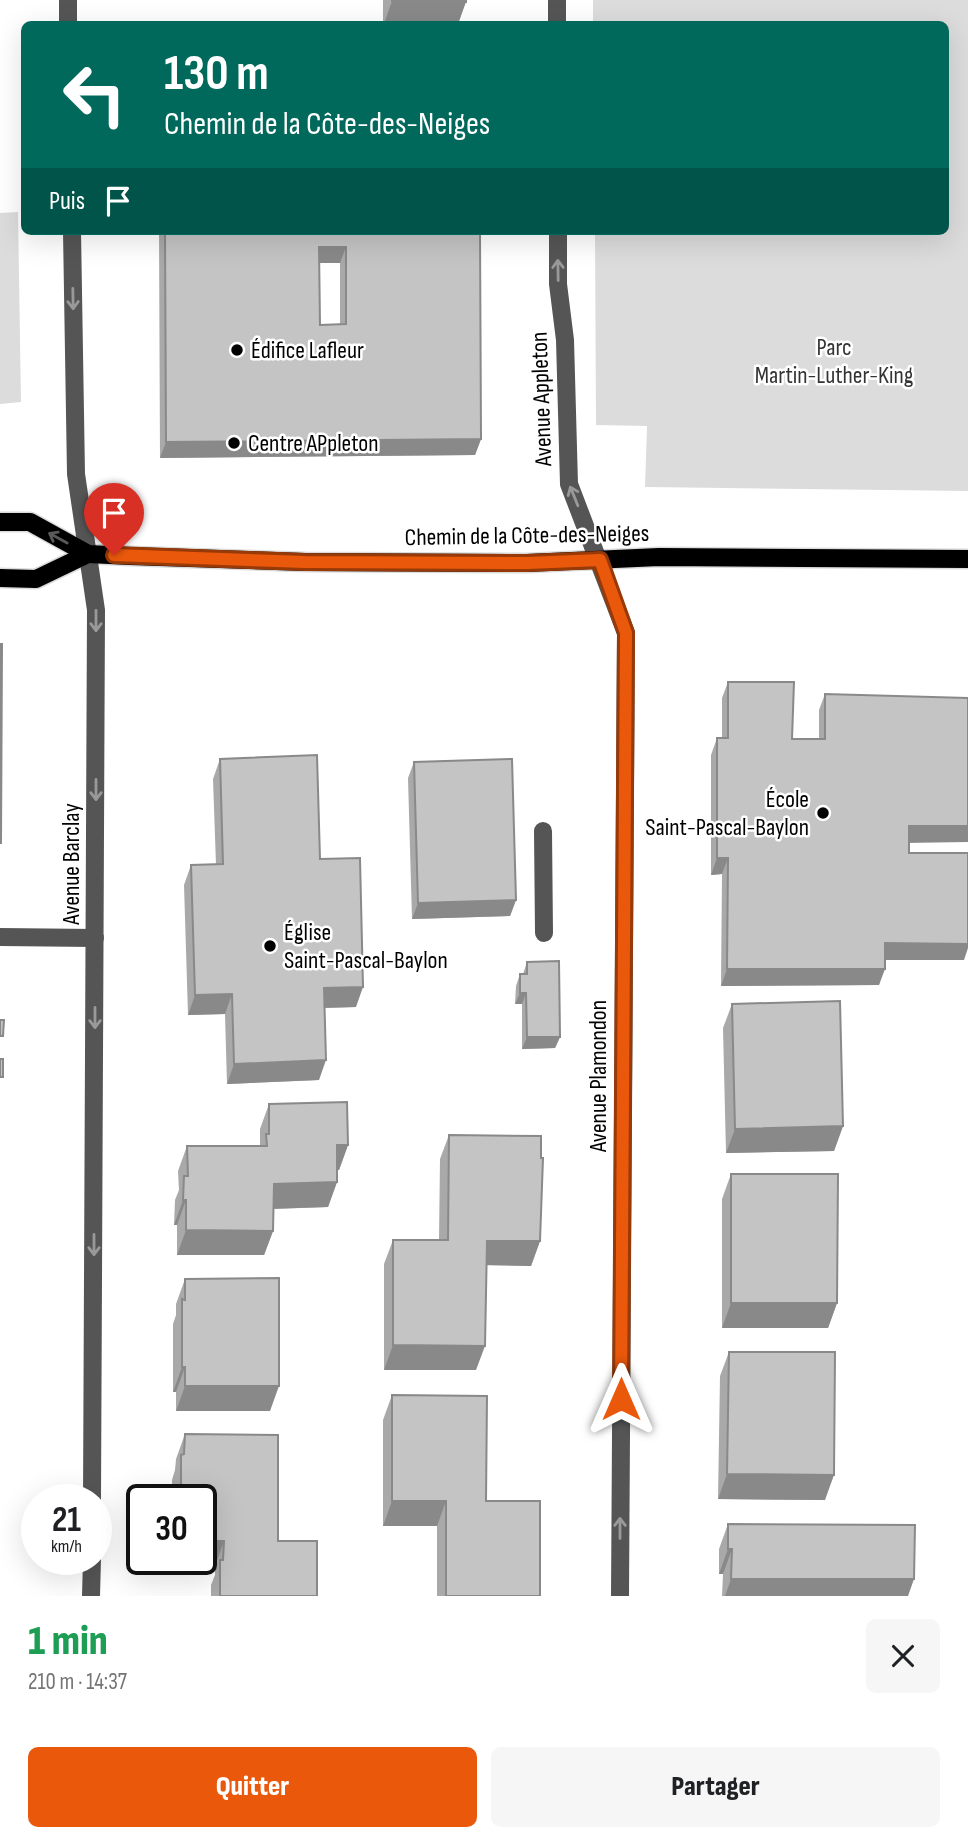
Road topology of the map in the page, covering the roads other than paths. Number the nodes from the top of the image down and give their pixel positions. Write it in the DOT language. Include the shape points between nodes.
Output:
graph roads {
  1 [pos="68,0"];
  2 [pos="557,0"];
  3 [pos="68,21"];
  4 [pos="557,21"];
  5 [pos="72,235"];
  6 [pos="558,235"];
  7 [pos="0,522"];
  8 [pos="88,554"];
  9 [pos="968,559"];
  10 [pos="600,560"];
  11 [pos="0,578"];
  12 [pos="543,831"];
  13 [pos="544,933"];
  14 [pos="0,937"];
  15 [pos="95,937"];
  16 [pos="92,1484"];
  17 [pos="92,1575"];
  18 [pos="92,1596"];
  19 [pos="620,1596"];
  1 -- 3 [label="street"];
  2 -- 4 [label="street"];
  5 -- 8 [label="street, Avenue Barclay, one-way" via="76,474"];
  10 -- 6 [label="street, Avenue Appleton, one-way" via="569,484"];
  8 -- 7 [label="main road, Chemin de la Côte-des-Neiges, one-way" via="30,522"];
  8 -- 10 [label="main road, Chemin de la Côte-des-Neiges" via="305,562"];
  8 -- 11 [label="main road, Chemin de la Côte-des-Neiges" via="36,579"];
  8 -- 15 [label="street, Avenue Barclay, one-way" via="96,610"];
  9 -- 10 [label="main road, Chemin de la Côte-des-Neiges"];
  19 -- 10 [label="street, Avenue Plamondon, one-way" via="626,633"];
  12 -- 13 [label="street"];
  14 -- 15 [label="street"];
  15 -- 16 [label="street, Avenue Barclay, one-way"];
  17 -- 18 [label="street"];
}
